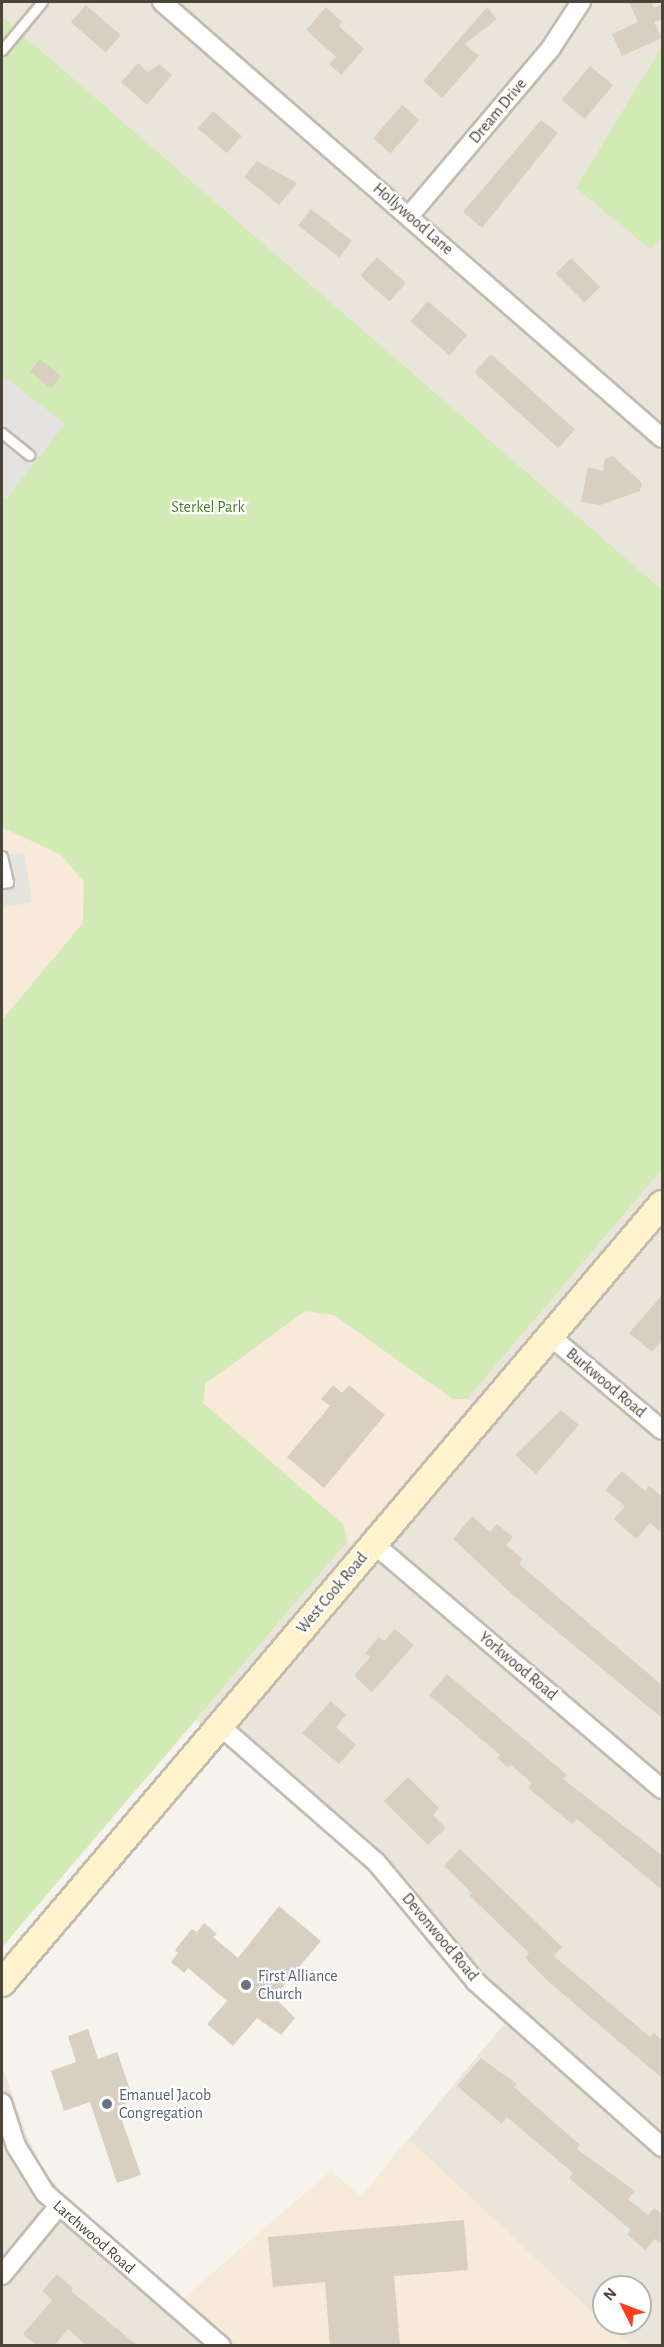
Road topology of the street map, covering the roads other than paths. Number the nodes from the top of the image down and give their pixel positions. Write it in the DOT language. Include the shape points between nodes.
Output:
graph roads {
  1 [pos="42,2"];
  2 [pos="162,2"];
  3 [pos="581,2"];
  4 [pos="2,50"];
  5 [pos="410,215"];
  6 [pos="2,433"];
  7 [pos="663,438"];
  8 [pos="29,455"];
  9 [pos="2,856"];
  10 [pos="2,883"];
  11 [pos="663,1204"];
  12 [pos="550,1336"];
  13 [pos="663,1430"];
  14 [pos="374,1544"];
  15 [pos="220,1726"];
  16 [pos="663,1789"];
  17 [pos="2,1983"];
  18 [pos="2,2103"];
  19 [pos="663,2147"];
  20 [pos="58,2207"];
  21 [pos="2,2274"];
  22 [pos="221,2346"];
  1 -- 4 [label="lane"];
  2 -- 5 [label="street, Hollywood Lane"];
  3 -- 5 [label="street, Dream Drive" via="551,48"];
  5 -- 7 [label="street, Hollywood Lane"];
  6 -- 8 [label="lane"];
  9 -- 10 [label="lane" via="8,882"];
  11 -- 12 [label="main road, West Cook Road"];
  12 -- 13 [label="street, Burkwood Road"];
  12 -- 14 [label="main road, West Cook Road"];
  14 -- 15 [label="main road, West Cook Road"];
  14 -- 16 [label="street, Yorkwood Road"];
  15 -- 17 [label="main road, West Cook Road"];
  15 -- 19 [label="street, Devonwood Road" via="370,1856 476,1982"];
  18 -- 20 [label="street, Larchwood Road" via="29,2170"];
  20 -- 21 [label="street"];
  20 -- 22 [label="street, Larchwood Road"];
}
